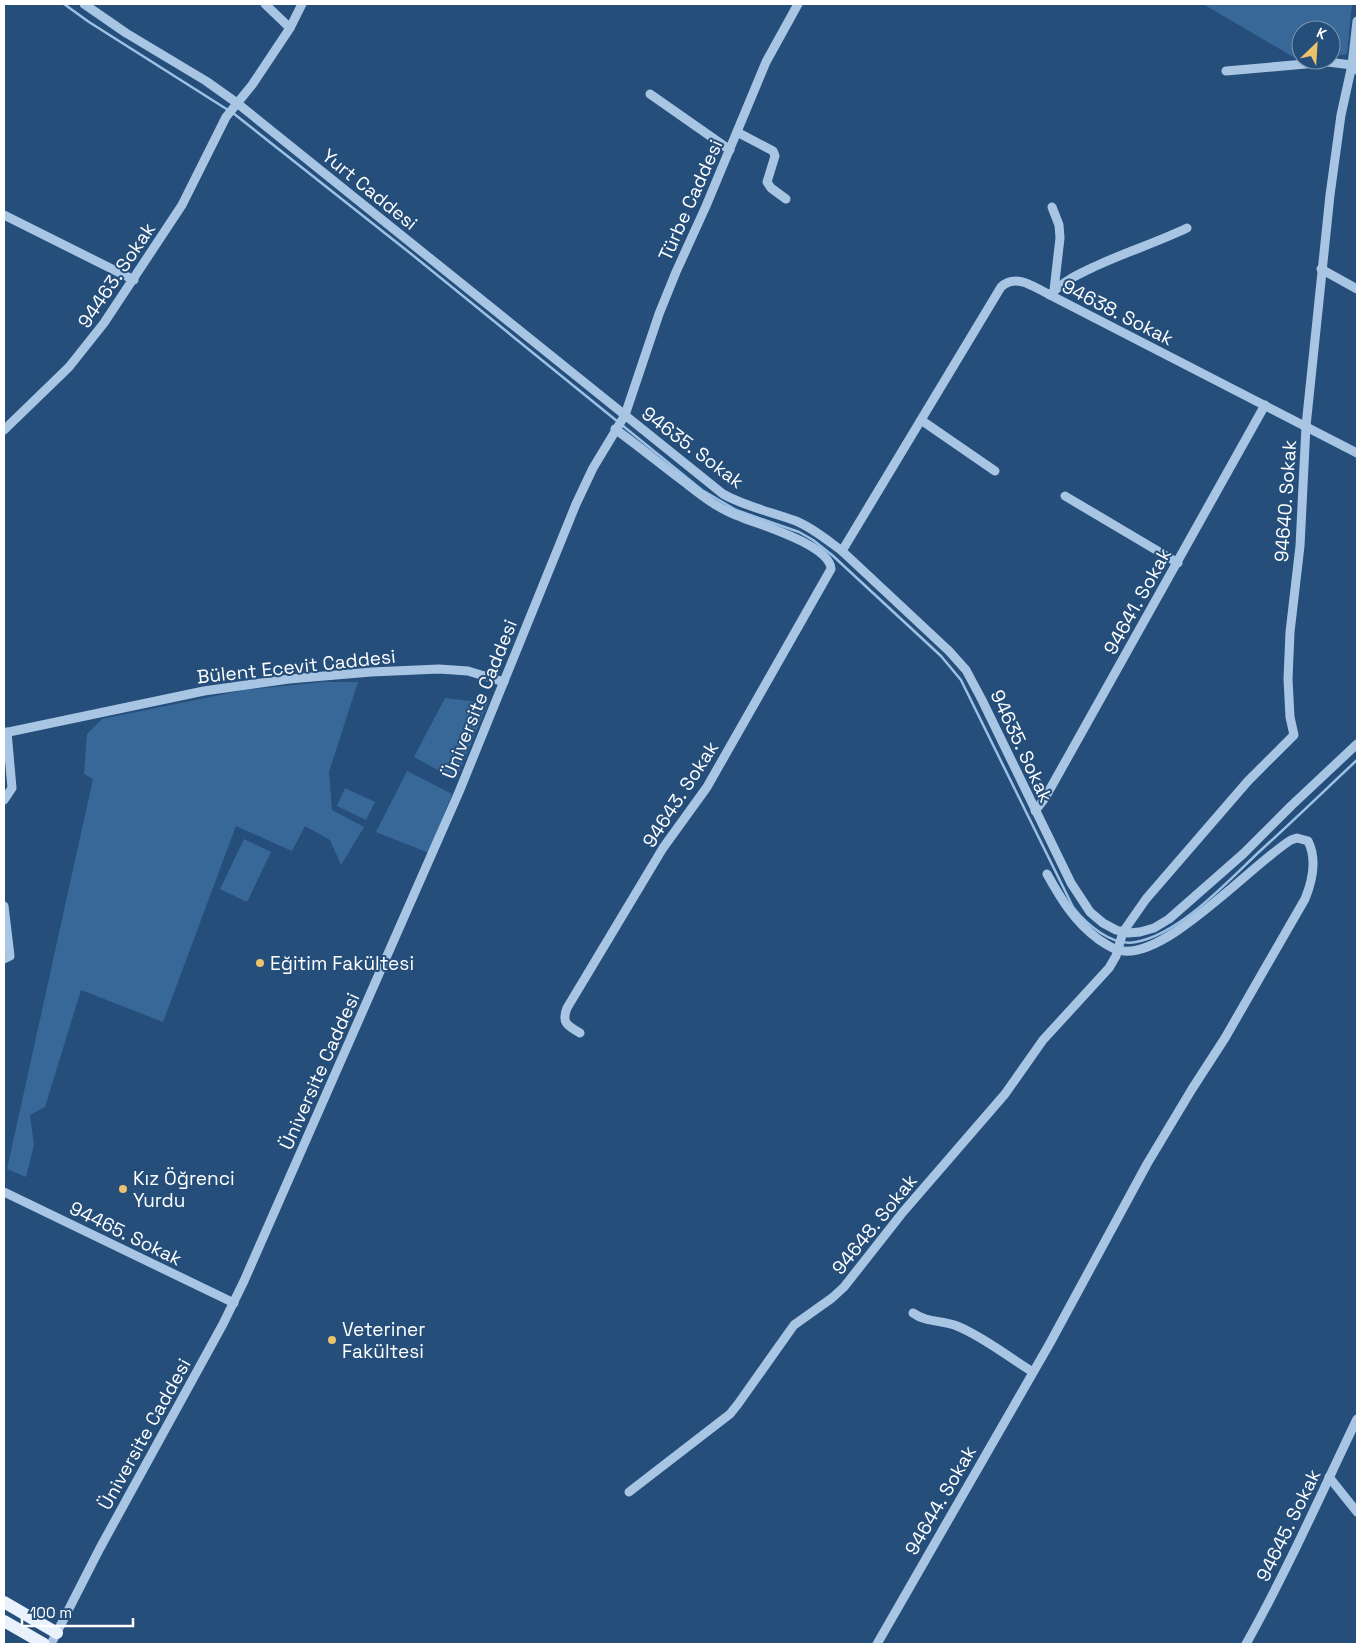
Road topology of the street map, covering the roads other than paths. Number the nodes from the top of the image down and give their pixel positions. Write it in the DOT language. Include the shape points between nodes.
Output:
graph roads {
  1 [pos="84,4"];
  2 [pos="265,4"];
  3 [pos="302,4"];
  4 [pos="798,4"];
  5 [pos="1357,21"];
  6 [pos="290,28"];
  7 [pos="1355,68"];
  8 [pos="1226,71"];
  9 [pos="650,94"];
  10 [pos="237,103"];
  11 [pos="737,132"];
  12 [pos="730,150"];
  13 [pos="786,199"];
  14 [pos="1052,207"];
  15 [pos="4,215"];
  16 [pos="1187,228"];
  17 [pos="1321,269"];
  18 [pos="134,280"];
  19 [pos="1357,289"];
  20 [pos="1052,292"];
  21 [pos="1265,405"];
  22 [pos="624,415"];
  23 [pos="921,420"];
  24 [pos="1306,426"];
  25 [pos="615,429"];
  26 [pos="4,430"];
  27 [pos="1357,452"];
  28 [pos="994,471"];
  29 [pos="1065,496"];
  30 [pos="842,552"];
  31 [pos="1178,563"];
  32 [pos="831,566"];
  33 [pos="504,682"];
  34 [pos="5,733"];
  35 [pos="1294,736"];
  36 [pos="1357,744"];
  37 [pos="4,800"];
  38 [pos="1035,811"];
  39 [pos="1047,874"];
  40 [pos="4,906"];
  41 [pos="1123,932"];
  42 [pos="1118,950"];
  43 [pos="4,959"];
  44 [pos="580,1033"];
  45 [pos="4,1192"];
  46 [pos="234,1303"];
  47 [pos="913,1313"];
  48 [pos="1033,1372"];
  49 [pos="1357,1419"];
  50 [pos="1329,1477"];
  51 [pos="629,1492"];
  52 [pos="1357,1512"];
  53 [pos="4,1602"];
  54 [pos="4,1621"];
  55 [pos="54,1639"];
  56 [pos="44,1644"];
  57 [pos="877,1644"];
  58 [pos="1246,1644"];
  1 -- 10 [label="street, Yurt Caddesi"];
  2 -- 6 [label="street"];
  3 -- 6 [label="street, 94463. Sokak"];
  4 -- 11 [label="street, Türbe Caddesi" via="766,62"];
  5 -- 7 [label="street, 94640. Sokak"];
  6 -- 10 [label="street, 94463. Sokak"];
  7 -- 8 [label="street" via="1328,62"];
  7 -- 17 [label="street, 94640. Sokak" via="1341,115"];
  9 -- 12 [label="street"];
  10 -- 18 [label="street, 94463. Sokak" via="226,117 182,204"];
  10 -- 22 [label="street, Yurt Caddesi"];
  11 -- 12 [label="street, Türbe Caddesi"];
  11 -- 13 [label="street" via="776,156 767,182"];
  12 -- 22 [label="street, Türbe Caddesi" via="659,314"];
  14 -- 20 [label="street" via="1060,238"];
  15 -- 18 [label="street"];
  16 -- 20 [label="street" via="1084,272"];
  17 -- 19 [label="street"];
  17 -- 24 [label="street, 94640. Sokak"];
  18 -- 26 [label="street, 94463. Sokak" via="82,353"];
  20 -- 21 [label="street, 94638. Sokak"];
  20 -- 23 [label="street, 94638. Sokak" via="1018,281 1001,287"];
  21 -- 24 [label="street, 94638. Sokak"];
  21 -- 31 [label="street, 94641. Sokak"];
  22 -- 25 [label="street, Üniversite Caddesi"];
  22 -- 30 [label="street, 94635. Sokak" via="723,494 742,504 797,522"];
  23 -- 28 [label="street"];
  23 -- 30 [label="street, 94638. Sokak"];
  24 -- 27 [label="street, 94638. Sokak"];
  24 -- 35 [label="street, 94640. Sokak" via="1301,536 1288,678"];
  25 -- 32 [label="street, 94635. Sokak" via="720,508 794,537 817,551"];
  25 -- 33 [label="street, Üniversite Caddesi" via="576,504"];
  29 -- 31 [label="street"];
  30 -- 38 [label="street, 94635. Sokak" via="966,670"];
  31 -- 38 [label="street, 94641. Sokak"];
  32 -- 44 [label="street, 94643. Sokak" via="720,766 663,848 567,1008 565,1022"];
  33 -- 34 [label="street, Bülent Ecevit Caddesi" via="468,671 439,669 297,678 204,691"];
  33 -- 46 [label="street, Üniversite Caddesi" via="459,792"];
  34 -- 37 [label="street" via="12,788"];
  35 -- 41 [label="street, 94648. Sokak" via="1242,787 1146,899"];
  36 -- 41 [label="street" via="1169,919 1147,930"];
  38 -- 41 [label="street, 94635. Sokak" via="1082,901 1097,918"];
  39 -- 42 [label="street" via="1079,922"];
  40 -- 43 [label="street" via="10,956"];
  41 -- 42 [label="street, 94648. Sokak"];
  42 -- 48 [label="street, 94644. Sokak" via="1132,952 1157,943 1211,905 1284,844 1297,838 1308,841 1313,862 1305,900 1226,1038 1147,1164"];
  42 -- 51 [label="street, 94648. Sokak" via="1109,968 1043,1040 1005,1094 903,1212 844,1287 794,1325 738,1404 716,1425"];
  45 -- 46 [label="street, 94465. Sokak"];
  46 -- 55 [label="street, Üniversite Caddesi"];
  47 -- 48 [label="street" via="928,1321 955,1325"];
  48 -- 57 [label="street, 94644. Sokak"];
  49 -- 50 [label="street, 94645. Sokak"];
  50 -- 52 [label="street"];
  50 -- 58 [label="street, 94645. Sokak"];
  53 -- 55 [label="main road"];
  54 -- 56 [label="main road"];
}
